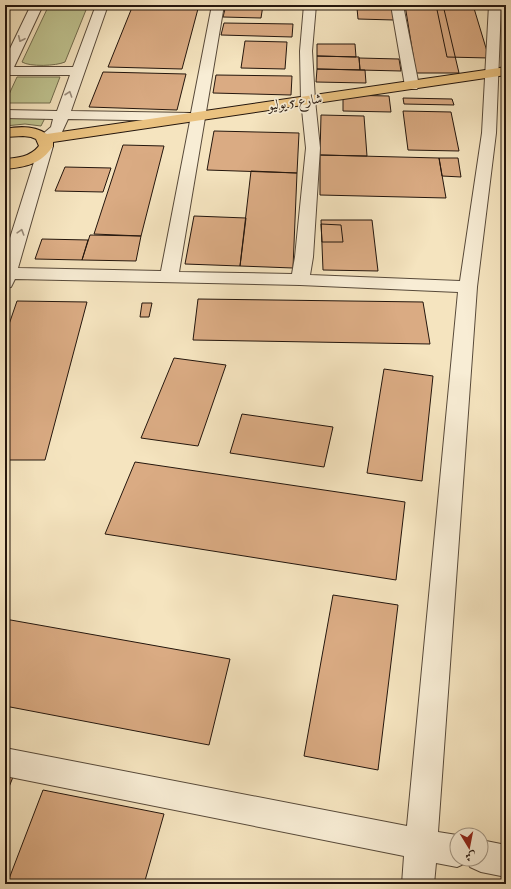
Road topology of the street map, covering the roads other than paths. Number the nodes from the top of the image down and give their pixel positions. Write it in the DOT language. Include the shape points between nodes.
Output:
graph roads {
  1 [pos="37,5"];
  2 [pos="102,5"];
  3 [pos="218,5"];
  4 [pos="310,5"];
  5 [pos="397,5"];
  6 [pos="499,10"];
  7 [pos="78,71"];
  8 [pos="5,72"];
  9 [pos="498,72"];
  10 [pos="412,86"];
  11 [pos="308,100"];
  12 [pos="5,114"];
  13 [pos="63,114"];
  14 [pos="198,116"];
  15 [pos="5,133"];
  16 [pos="45,143"];
  17 [pos="5,164"];
  18 [pos="169,276"];
  19 [pos="6,277"];
  20 [pos="300,280"];
  21 [pos="468,287"];
  22 [pos="5,762"];
  23 [pos="421,843"];
  24 [pos="449,848"];
  25 [pos="489,858"];
  26 [pos="506,861"];
  27 [pos="418,884"];
  1 -- 8 [label="street, one-way"];
  2 -- 7 [label="street"];
  3 -- 14 [label="street"];
  4 -- 11 [label="street" via="306,51"];
  5 -- 10 [label="street"];
  6 -- 9 [label="street"];
  7 -- 8 [label="street"];
  13 -- 7 [label="street, one-way"];
  9 -- 10 [label="main road, شارع 5 يوليو"];
  9 -- 21 [label="street" via="495,134"];
  10 -- 11 [label="main road, شارع 5 يوليو"];
  11 -- 14 [label="main road, شارع 5 يوليو"];
  11 -- 20 [label="street" via="313,148"];
  12 -- 13 [label="street"];
  13 -- 14 [label="street"];
  13 -- 16 [label="street" via="57,129"];
  14 -- 16 [label="main road, شارع 5 يوليو" via="85,132"];
  14 -- 18 [label="street"];
  15 -- 16 [label="main road" via="30,132 38,135"];
  16 -- 17 [label="main road" via="43,152 37,157"];
  19 -- 16 [label="street, one-way"];
  18 -- 19 [label="street"];
  18 -- 20 [label="street"];
  20 -- 21 [label="street"];
  21 -- 23 [label="street"];
  22 -- 23 [label="street"];
  23 -- 24 [label="street"];
  23 -- 27 [label="street"];
  25 -- 26 [label="street"];
}
